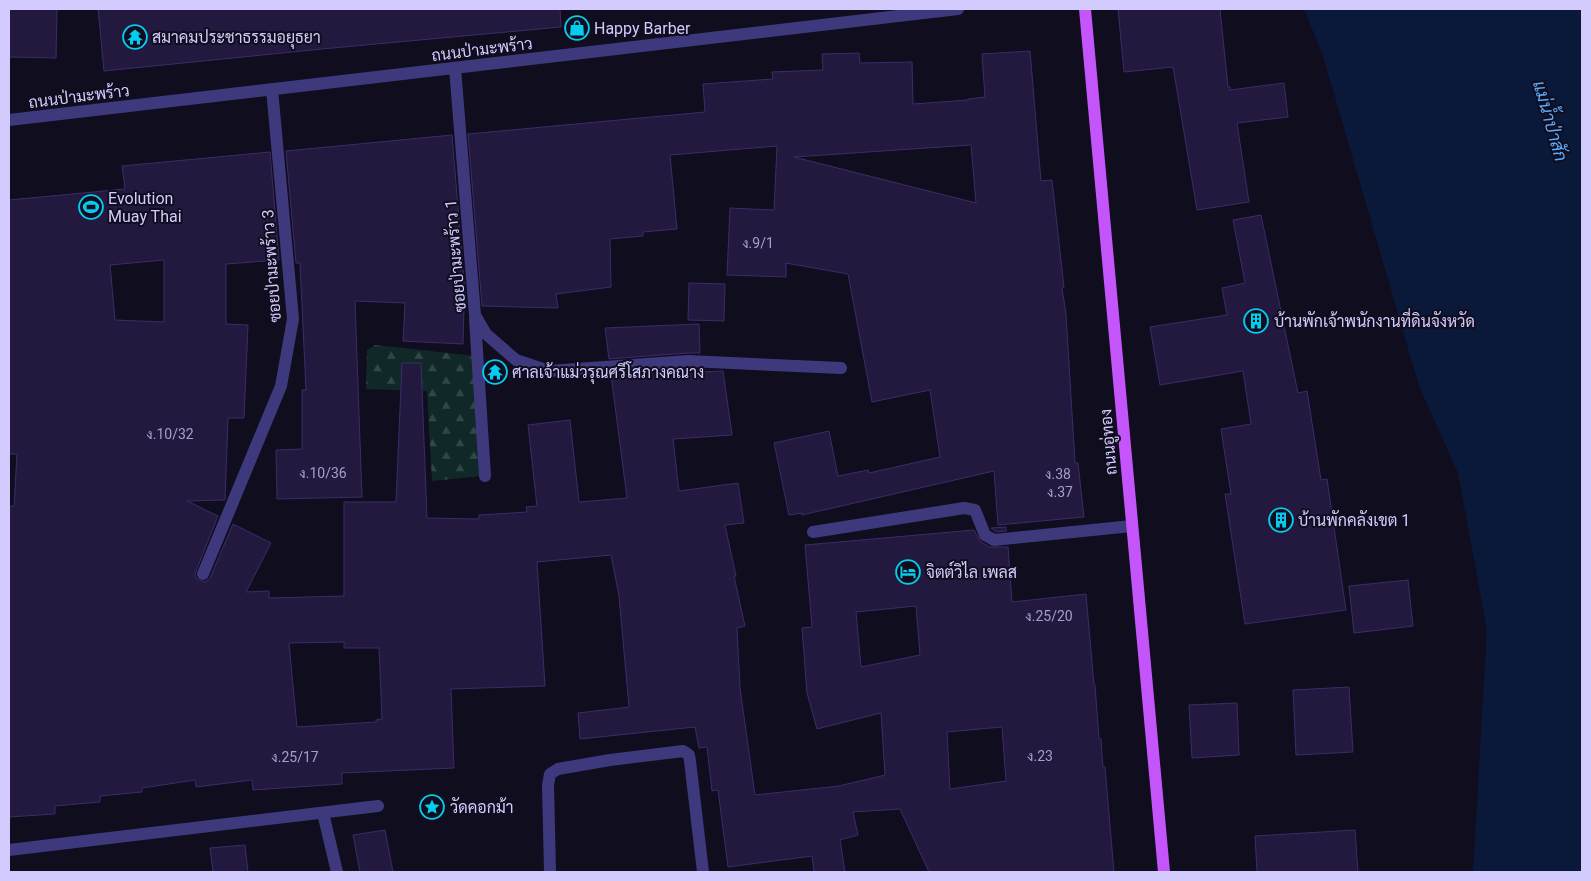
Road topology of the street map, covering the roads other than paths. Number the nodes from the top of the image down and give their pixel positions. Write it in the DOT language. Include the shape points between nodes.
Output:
graph roads {
  1 [pos="958,9"];
  2 [pos="1085,9"];
  3 [pos="455,68"];
  4 [pos="272,89"];
  5 [pos="9,120"];
  6 [pos="475,315"];
  7 [pos="841,368"];
  8 [pos="485,476"];
  9 [pos="1132,526"];
  10 [pos="813,532"];
  11 [pos="203,574"];
  12 [pos="378,806"];
  13 [pos="323,813"];
  14 [pos="9,850"];
  15 [pos="337,872"];
  16 [pos="550,872"];
  17 [pos="703,872"];
  18 [pos="1164,872"];
  1 -- 3 [label="street, ถนนป่ามะพร้าว"];
  2 -- 9 [label="main road, ถนนอู่ทอง"];
  3 -- 4 [label="street, ถนนป่ามะพร้าว"];
  3 -- 6 [label="street, ซอยป่ามะพร้าว 1"];
  4 -- 5 [label="street, ถนนป่ามะพร้าว"];
  4 -- 11 [label="street, ซอยป่ามะพร้าว 3" via="293,319 280,386"];
  6 -- 7 [label="street, ซอยป่ามะพร้าว 1" via="486,334 516,360 549,371 688,361"];
  6 -- 8 [label="street"];
  9 -- 10 [label="street" via="994,540 985,535 975,510 964,508"];
  9 -- 18 [label="main road, ถนนอู่ทอง"];
  12 -- 13 [label="street"];
  13 -- 14 [label="street"];
  13 -- 15 [label="street"];
  16 -- 17 [label="street" via="550,774 558,769 682,751 689,755"];
}
